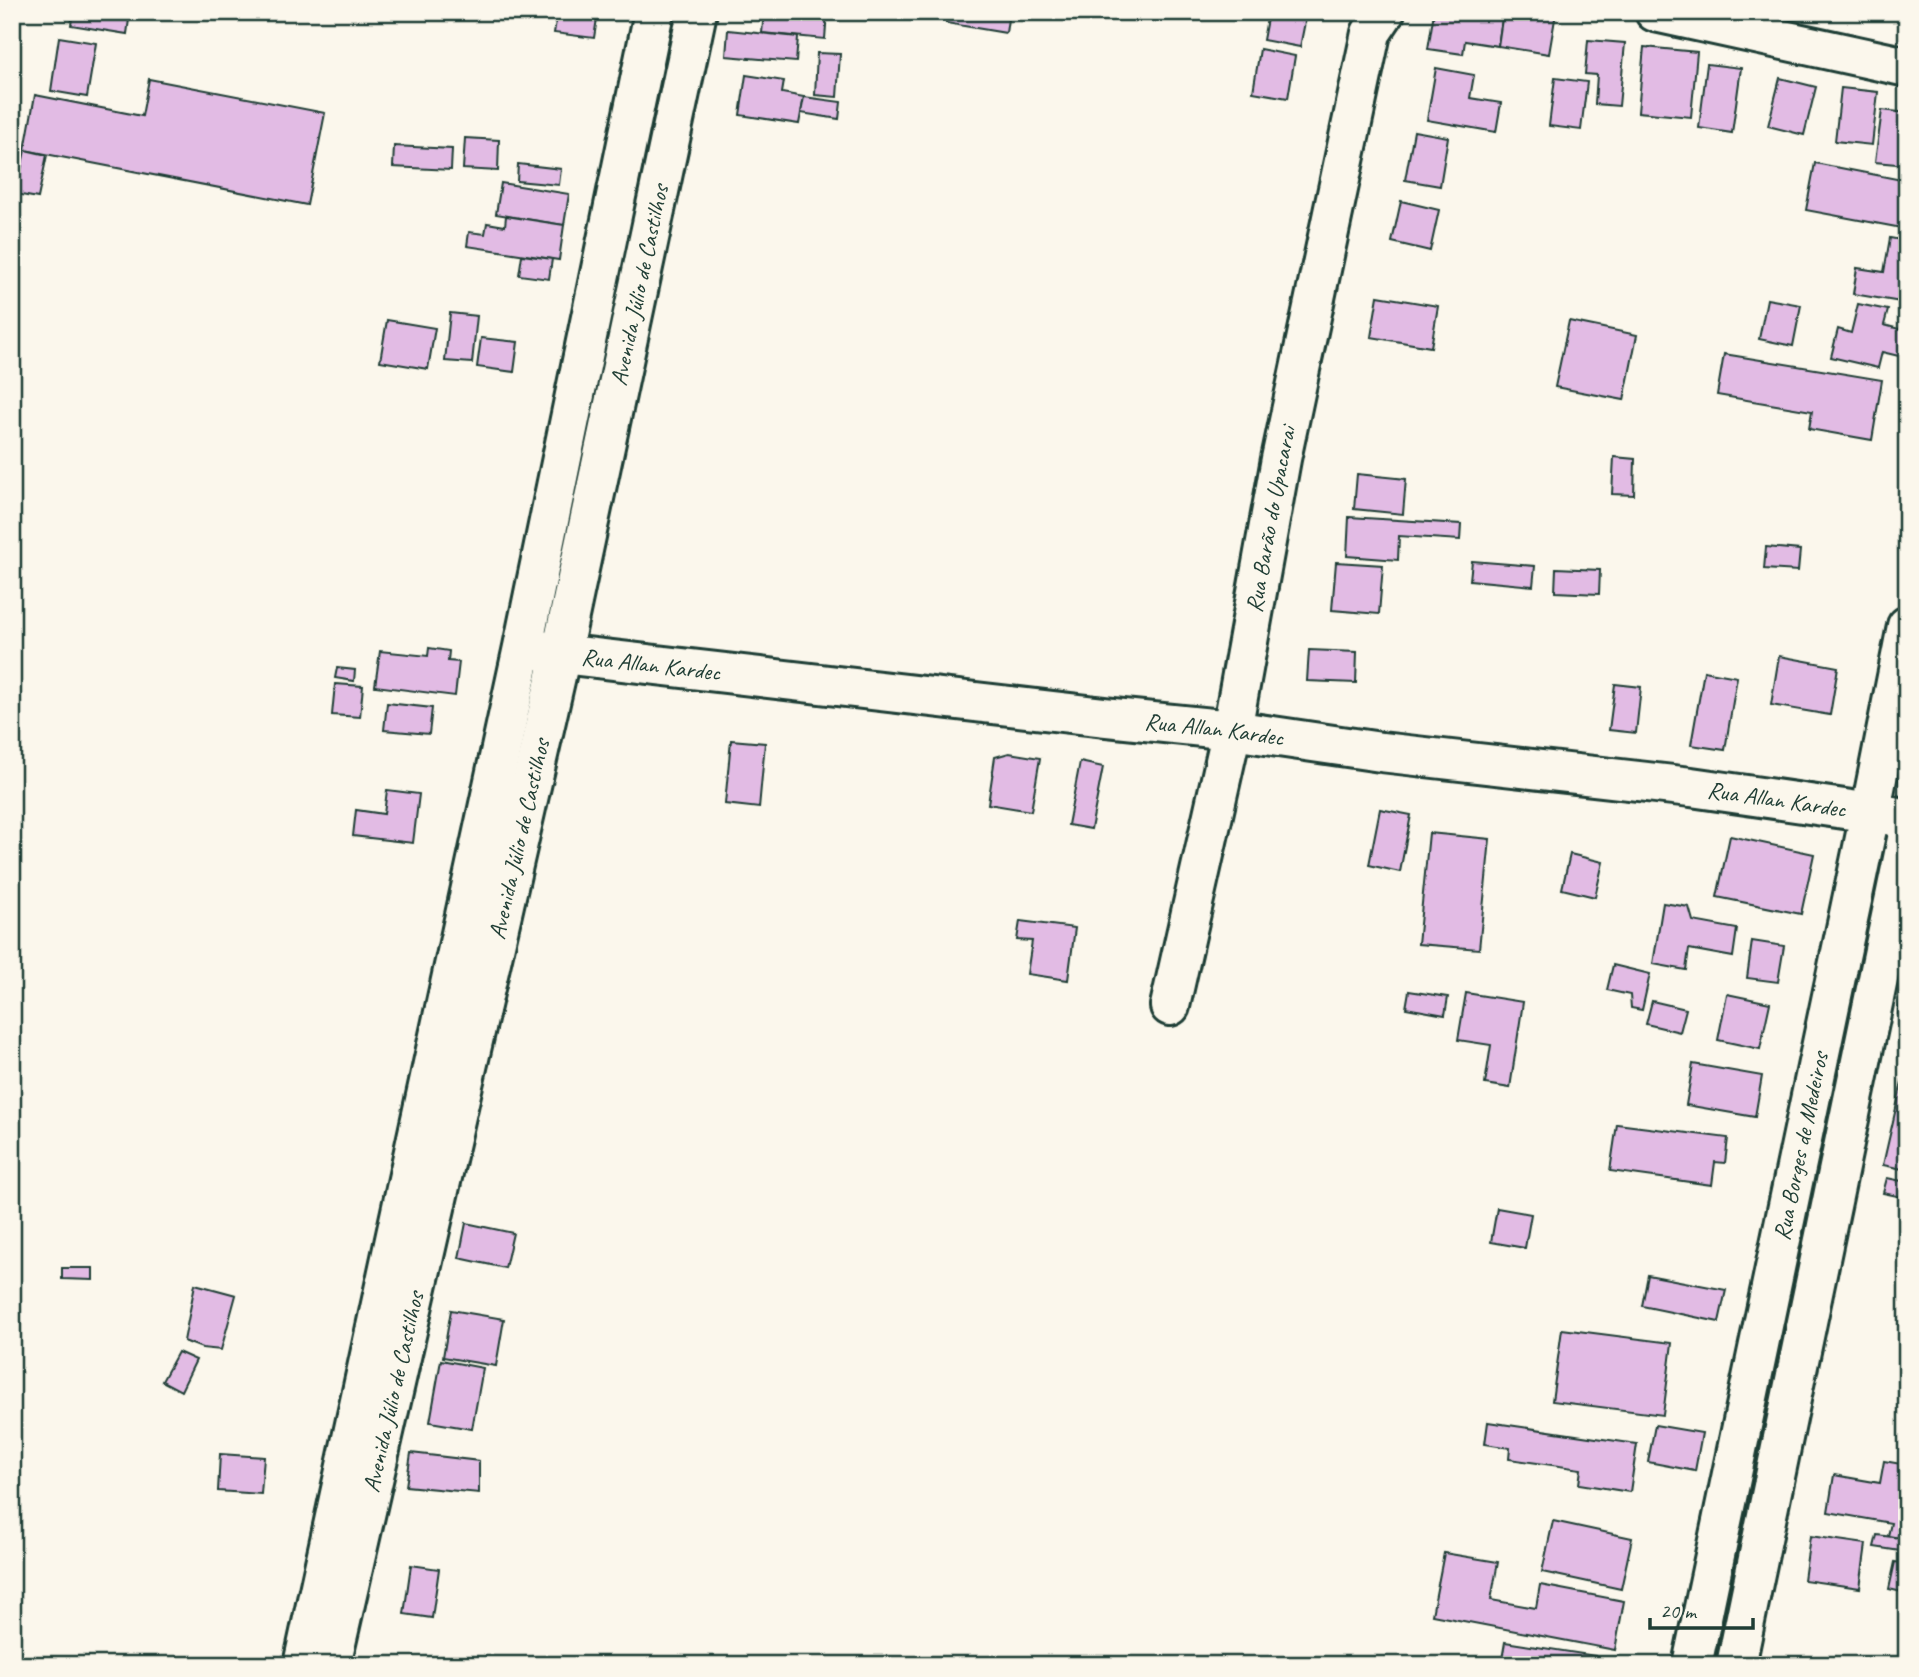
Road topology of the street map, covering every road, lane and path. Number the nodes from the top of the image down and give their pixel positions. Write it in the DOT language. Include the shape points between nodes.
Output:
graph roads {
  1 [pos="654,12"];
  2 [pos="697,12"];
  3 [pos="1676,14"];
  4 [pos="1374,19"];
  5 [pos="1907,67"];
  6 [pos="615,198"];
  7 [pos="657,205"];
  8 [pos="1907,626"];
  9 [pos="523,647"];
  10 [pos="561,654"];
  11 [pos="1902,681"];
  12 [pos="1232,730"];
  13 [pos="1870,814"];
  14 [pos="1907,818"];
  15 [pos="1907,839"];
  16 [pos="1170,1006"];
  17 [pos="442,1099"];
  18 [pos="1765,1312"];
  19 [pos="1807,1320"];
  20 [pos="303,1665"];
  21 [pos="331,1665"];
  22 [pos="1692,1665"];
  23 [pos="1736,1665"];
  1 -- 6 [label="street, Avenida Júlio de Castilhos"];
  2 -- 7 [label="street, Avenida Júlio de Castilhos"];
  3 -- 5 [label="street"];
  4 -- 12 [label="street, Rua Barão do Upacarai" via="1281,459"];
  6 -- 7 [label="street"];
  6 -- 9 [label="street, Avenida Júlio de Castilhos"];
  7 -- 10 [label="street, Avenida Júlio de Castilhos"];
  8 -- 11 [label="street, Rua Borges de Medeiros"];
  9 -- 10 [label="street, Rua Allan Kardec"];
  9 -- 17 [label="street, Avenida Júlio de Castilhos"];
  10 -- 12 [label="street, Rua Allan Kardec"];
  10 -- 17 [label="street, Avenida Júlio de Castilhos"];
  11 -- 13 [label="street, Rua Borges de Medeiros"];
  12 -- 13 [label="street, Rua Allan Kardec"];
  12 -- 16 [label="street, Rua Barão do Upacarai"];
  13 -- 14 [label="street, Rua Allan Kardec"];
  13 -- 18 [label="street, Rua Borges de Medeiros"];
  15 -- 19 [label="street, Rua Borges de Medeiros"];
  17 -- 20 [label="street, Avenida Júlio de Castilhos"];
  17 -- 21 [label="street, Avenida Júlio de Castilhos"];
  18 -- 19 [label="street"];
  18 -- 22 [label="street, Rua Borges de Medeiros"];
  19 -- 23 [label="street, Rua Borges de Medeiros"];
}
